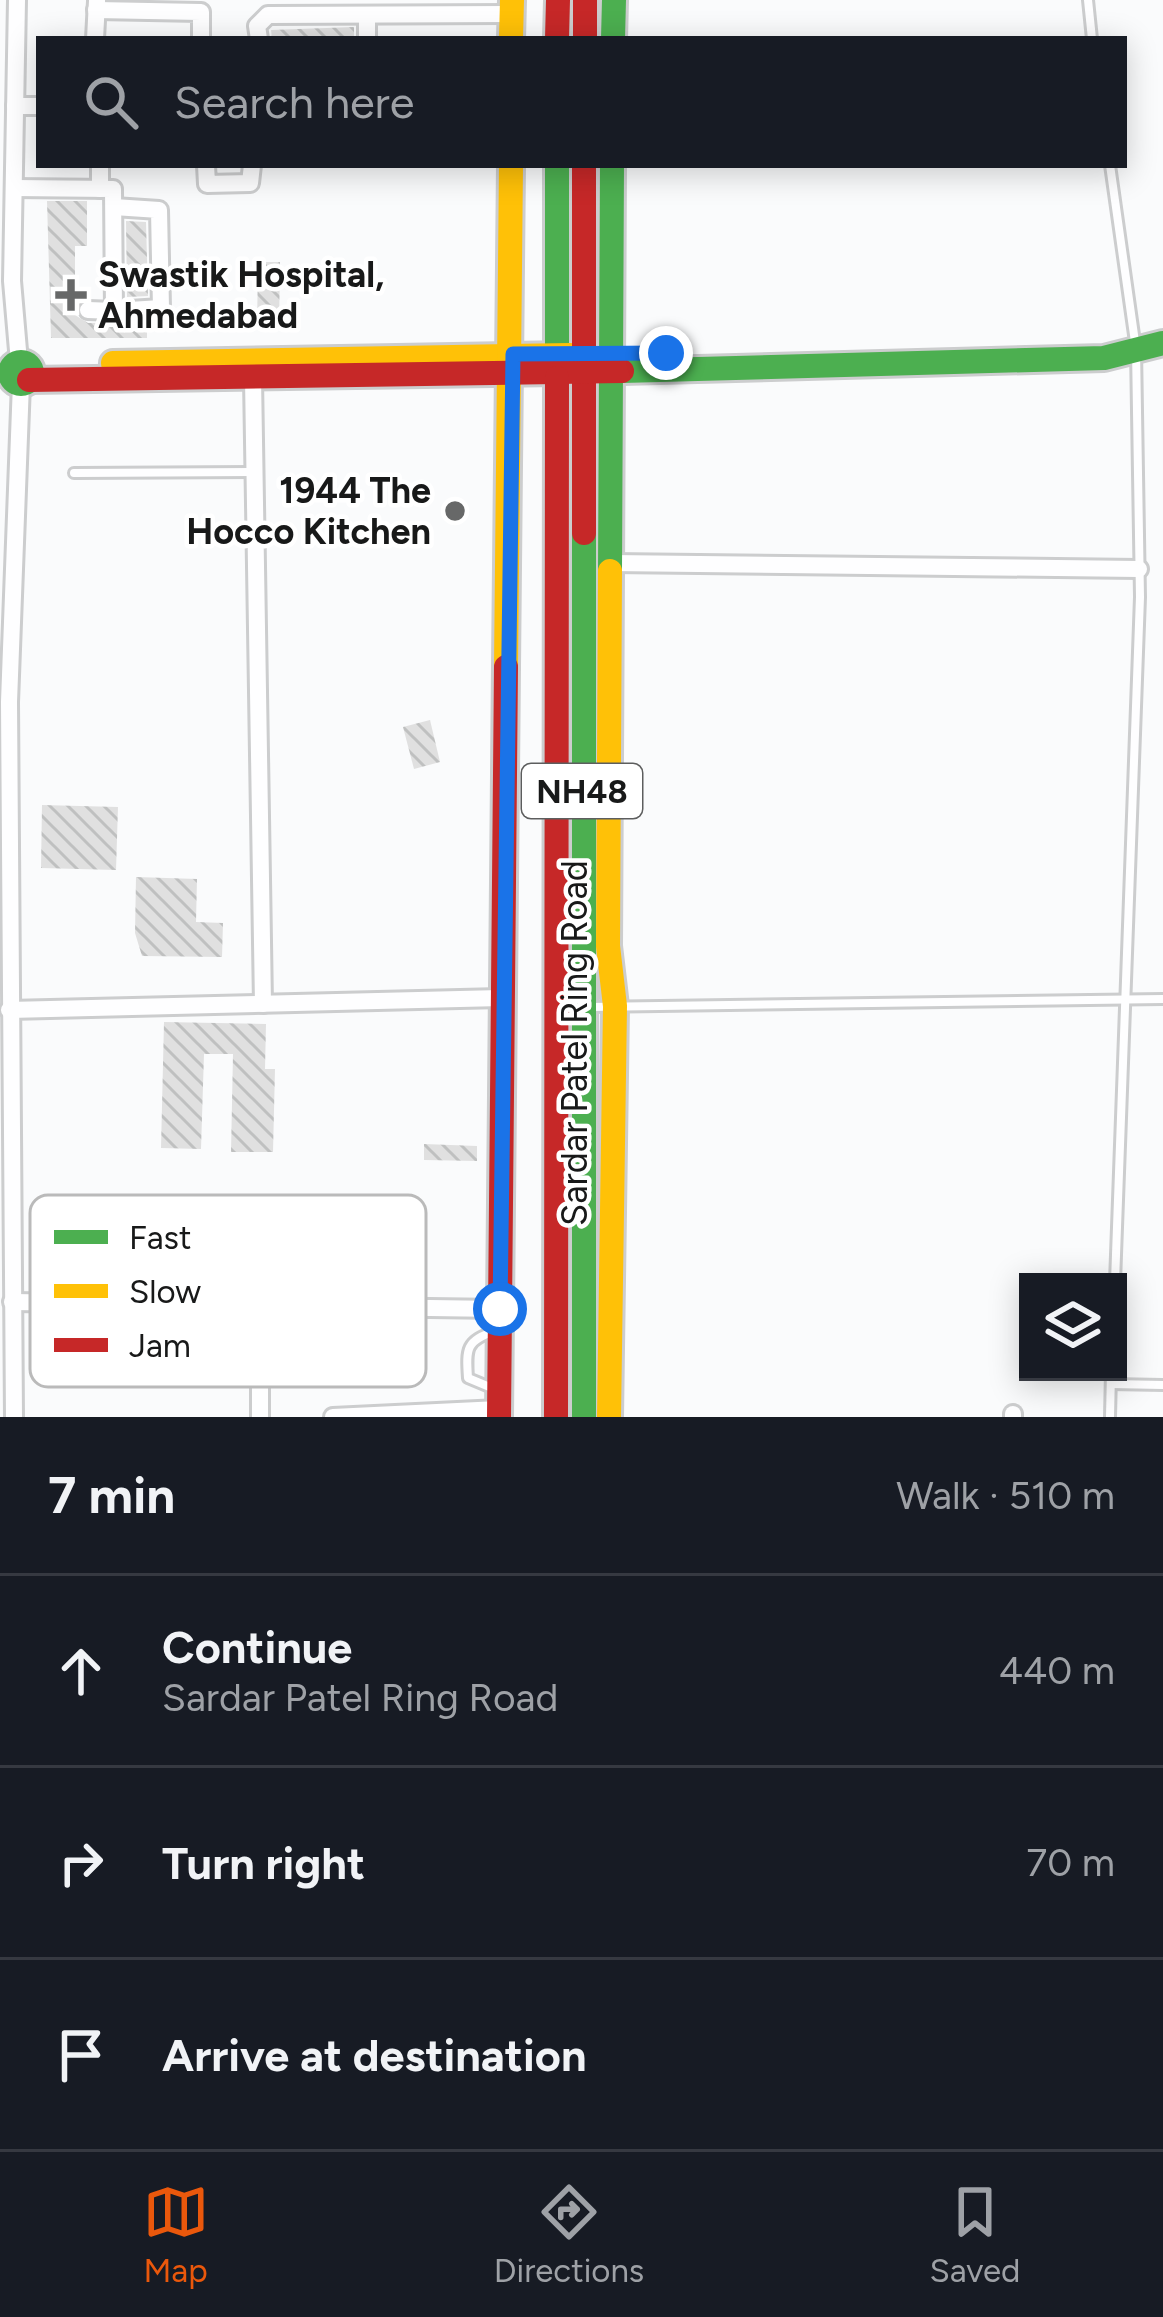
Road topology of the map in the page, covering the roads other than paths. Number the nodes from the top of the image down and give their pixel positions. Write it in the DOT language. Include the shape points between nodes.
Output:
graph roads {
  1 [pos="17,0"];
  2 [pos="558,0"];
  3 [pos="585,0"];
  4 [pos="614,0"];
  5 [pos="1088,0"];
  6 [pos="96,5"];
  7 [pos="143,6"];
  8 [pos="202,6"];
  9 [pos="367,15"];
  10 [pos="512,18"];
  11 [pos="95,36"];
  12 [pos="201,36"];
  13 [pos="259,36"];
  14 [pos="367,36"];
  15 [pos="557,36"];
  16 [pos="585,36"];
  17 [pos="613,36"];
  18 [pos="1092,36"];
  19 [pos="15,106"];
  20 [pos="36,106"];
  21 [pos="100,168"];
  22 [pos="206,168"];
  23 [pos="252,168"];
  24 [pos="512,168"];
  25 [pos="557,168"];
  26 [pos="584,168"];
  27 [pos="612,168"];
  28 [pos="1110,168"];
  29 [pos="14,188"];
  30 [pos="100,189"];
  31 [pos="114,207"];
  32 [pos="88,310"];
  33 [pos="114,310"];
  34 [pos="1163,343"];
  35 [pos="1136,349"];
  36 [pos="512,364"];
  37 [pos="609,364"];
  38 [pos="568,365"];
  39 [pos="15,373"];
  40 [pos="253,378"];
  41 [pos="8,466"];
  42 [pos="74,472"];
  43 [pos="254,472"];
  44 [pos="611,563"];
  45 [pos="1139,569"];
  46 [pos="5,652"];
  47 [pos="501,998"];
  48 [pos="1163,999"];
  49 [pos="6,1000"];
  50 [pos="1126,1001"];
  51 [pos="263,1004"];
  52 [pos="582,1006"];
  53 [pos="615,1006"];
  54 [pos="4,1073"];
  55 [pos="1114,1273"];
  56 [pos="12,1302"];
  57 [pos="30,1302"];
  58 [pos="426,1314"];
  59 [pos="500,1319"];
  60 [pos="1111,1384"];
  61 [pos="1163,1384"];
  62 [pos="500,1405"];
  63 [pos="14,1417"];
  64 [pos="333,1417"];
  65 [pos="556,1417"];
  66 [pos="584,1417"];
  67 [pos="609,1417"];
  68 [pos="1110,1417"];
  1 -- 19 [label="street"];
  2 -- 15 [label="main road"];
  3 -- 16 [label="main road"];
  4 -- 17 [label="main road"];
  5 -- 18 [label="lane"];
  6 -- 7 [label="street"];
  6 -- 11 [label="street"];
  7 -- 8 [label="street"];
  8 -- 12 [label="street"];
  9 -- 10 [label="street"];
  9 -- 13 [label="street" via="268,15"];
  9 -- 14 [label="street"];
  19 -- 20 [label="street"];
  19 -- 29 [label="street"];
  21 -- 30 [label="street"];
  22 -- 23 [label="street" via="207,184 250,183"];
  24 -- 36 [label="main road, Sardar Patel Ring Road"];
  25 -- 38 [label="main road, Sardar Patel Ring Road / NH48"];
  26 -- 38 [label="main road, Sardar Patel Ring Road / NH48"];
  27 -- 37 [label="main road, Sardar Patel Ring Road"];
  28 -- 35 [label="lane"];
  29 -- 30 [label="street"];
  29 -- 39 [label="street"];
  30 -- 31 [label="street" via="113,189"];
  31 -- 33 [label="street"];
  31 -- 33 [label="street" via="160,213 161,308"];
  32 -- 33 [label="street"];
  34 -- 35 [label="main road"];
  35 -- 37 [label="main road"];
  35 -- 45 [label="lane"];
  36 -- 38 [label="main road"];
  36 -- 39 [label="main road"];
  36 -- 40 [label="main road"];
  36 -- 47 [label="main road, Sardar Patel Ring Road"];
  37 -- 38 [label="main road"];
  37 -- 44 [label="main road, Sardar Patel Ring Road"];
  38 -- 52 [label="main road, Sardar Patel Ring Road / NH48"];
  38 -- 65 [label="main road, Sardar Patel Ring Road / NH48"];
  39 -- 40 [label="main road"];
  39 -- 41 [label="street"];
  40 -- 43 [label="street"];
  41 -- 46 [label="street"];
  42 -- 43 [label="lane"];
  43 -- 51 [label="street"];
  44 -- 45 [label="street"];
  44 -- 53 [label="main road, Sardar Patel Ring Road" via="608,946"];
  45 -- 50 [label="lane"];
  46 -- 49 [label="street"];
  47 -- 51 [label="street"];
  47 -- 59 [label="main road, Sardar Patel Ring Road"];
  48 -- 50 [label="lane"];
  49 -- 51 [label="street"];
  49 -- 54 [label="street"];
  50 -- 53 [label="lane"];
  50 -- 55 [label="lane"];
  52 -- 53 [label="lane"];
  52 -- 66 [label="main road, Sardar Patel Ring Road / NH48"];
  53 -- 67 [label="main road, Sardar Patel Ring Road"];
  54 -- 56 [label="street"];
  56 -- 57 [label="street"];
  56 -- 63 [label="street"];
  58 -- 59 [label="street"];
  59 -- 62 [label="main road, Sardar Patel Ring Road"];
  60 -- 61 [label="lane"];
  60 -- 68 [label="lane"];
  62 -- 64 [label="street"];
}
